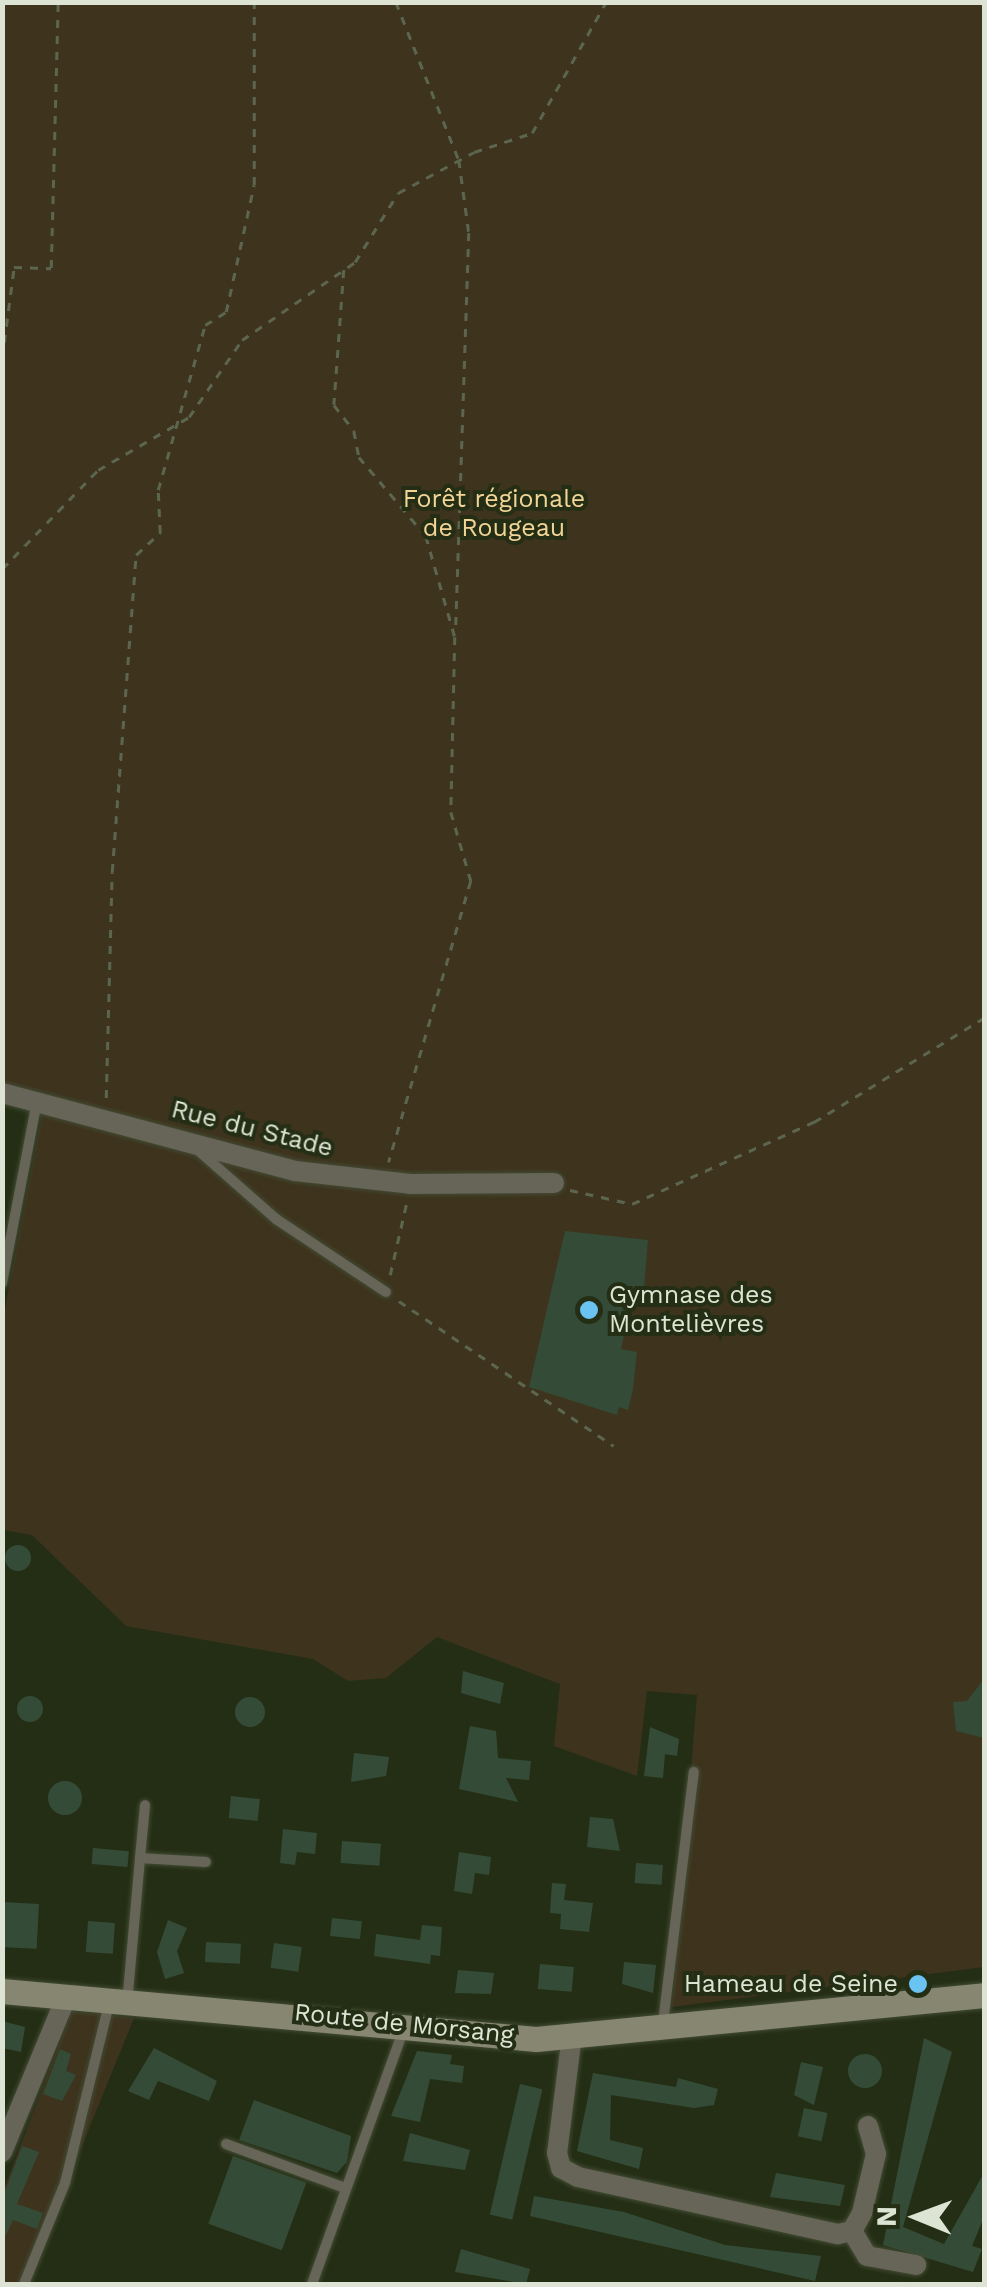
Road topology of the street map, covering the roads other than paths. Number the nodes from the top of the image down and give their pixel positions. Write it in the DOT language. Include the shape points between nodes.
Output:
graph roads {
  1 [pos="2,1093"];
  2 [pos="37,1100"];
  3 [pos="188,1141"];
  4 [pos="554,1183"];
  5 [pos="2,1284"];
  6 [pos="386,1292"];
  7 [pos="694,1772"];
  8 [pos="145,1804"];
  9 [pos="140,1858"];
  10 [pos="206,1862"];
  11 [pos="2,1991"];
  12 [pos="984,1995"];
  13 [pos="65,2000"];
  14 [pos="118,2004"];
  15 [pos="663,2023"];
  16 [pos="404,2028"];
  17 [pos="572,2036"];
  18 [pos="868,2126"];
  19 [pos="226,2144"];
  20 [pos="2,2152"];
  21 [pos="345,2188"];
  22 [pos="852,2231"];
  23 [pos="916,2265"];
  24 [pos="24,2284"];
  25 [pos="312,2284"];
  1 -- 2 [label="street, Rue du Stade"];
  2 -- 3 [label="street, Rue du Stade"];
  2 -- 5 [label="lane"];
  3 -- 4 [label="street, Rue du Stade" via="294,1171 410,1184"];
  3 -- 6 [label="lane" via="276,1219"];
  7 -- 15 [label="lane"];
  8 -- 9 [label="lane"];
  9 -- 10 [label="lane"];
  9 -- 14 [label="lane"];
  11 -- 13 [label="street, Route de Morsang"];
  12 -- 15 [label="street, Route de Morsang"];
  13 -- 14 [label="street, Route de Morsang"];
  13 -- 20 [label="street"];
  14 -- 16 [label="street, Route de Morsang" via="282,2011"];
  14 -- 24 [label="lane" via="66,2183"];
  15 -- 17 [label="street, Route de Morsang"];
  16 -- 17 [label="street, Route de Morsang"];
  16 -- 21 [label="lane"];
  17 -- 22 [label="street" via="561,2168 800,2226"];
  18 -- 22 [label="street" via="876,2154"];
  19 -- 21 [label="lane"];
  21 -- 25 [label="lane"];
  22 -- 23 [label="street" via="867,2256"];
}
